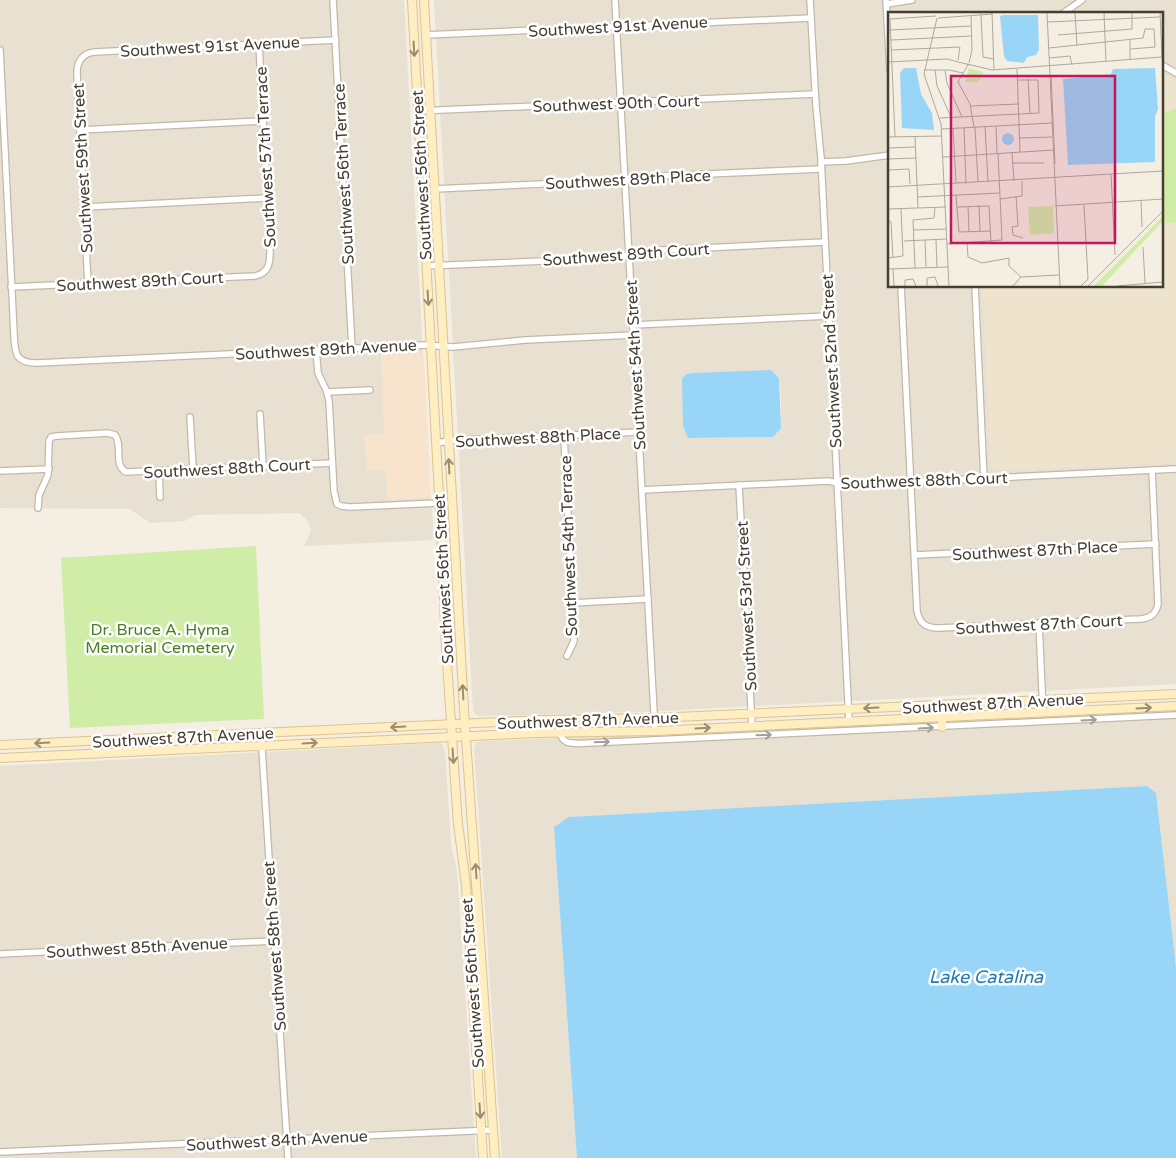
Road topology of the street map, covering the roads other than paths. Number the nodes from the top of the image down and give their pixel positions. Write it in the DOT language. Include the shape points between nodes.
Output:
graph roads {
  1 [pos="333,0"];
  2 [pos="412,0"];
  3 [pos="424,0"];
  4 [pos="615,0"];
  5 [pos="810,0"];
  6 [pos="912,0"];
  7 [pos="1082,0"];
  8 [pos="887,2"];
  9 [pos="1065,12"];
  10 [pos="811,18"];
  11 [pos="888,25"];
  12 [pos="616,26"];
  13 [pos="426,35"];
  14 [pos="336,40"];
  15 [pos="259,44"];
  16 [pos="0,50"];
  17 [pos="84,55"];
  18 [pos="1164,66"];
  19 [pos="1176,73"];
  20 [pos="815,94"];
  21 [pos="1,96"];
  22 [pos="620,102"];
  23 [pos="418,111"];
  24 [pos="429,111"];
  25 [pos="2,112"];
  26 [pos="263,121"];
  27 [pos="80,130"];
  28 [pos="888,155"];
  29 [pos="821,162"];
  30 [pos="821,170"];
  31 [pos="624,179"];
  32 [pos="434,189"];
  33 [pos="267,198"];
  34 [pos="85,207"];
  35 [pos="825,242"];
  36 [pos="629,254"];
  37 [pos="426,266"];
  38 [pos="438,266"];
  39 [pos="267,269"];
  40 [pos="88,284"];
  41 [pos="11,287"];
  42 [pos="901,288"];
  43 [pos="975,288"];
  44 [pos="829,316"];
  45 [pos="633,325"];
  46 [pos="634,335"];
  47 [pos="431,345"];
  48 [pos="443,346"];
  49 [pos="352,348"];
  50 [pos="316,349"];
  51 [pos="370,390"];
  52 [pos="327,392"];
  53 [pos="260,414"];
  54 [pos="190,417"];
  55 [pos="639,432"];
  56 [pos="564,435"];
  57 [pos="448,441"];
  58 [pos="436,443"];
  59 [pos="332,463"];
  60 [pos="263,466"];
  61 [pos="49,469"];
  62 [pos="193,469"];
  63 [pos="1176,469"];
  64 [pos="1152,470"];
  65 [pos="0,471"];
  66 [pos="159,471"];
  67 [pos="984,478"];
  68 [pos="911,482"];
  69 [pos="838,483"];
  70 [pos="739,485"];
  71 [pos="642,490"];
  72 [pos="160,497"];
  73 [pos="440,503"];
  74 [pos="38,508"];
  75 [pos="1156,544"];
  76 [pos="915,555"];
  77 [pos="648,599"];
  78 [pos="572,603"];
  79 [pos="1039,623"];
  80 [pos="567,656"];
  81 [pos="1176,694"];
  82 [pos="1042,700"];
  83 [pos="942,705"];
  84 [pos="1176,706"];
  85 [pos="848,709"];
  86 [pos="1043,712"];
  87 [pos="751,714"];
  88 [pos="1176,715"];
  89 [pos="942,717"];
  90 [pos="654,718"];
  91 [pos="573,720"];
  92 [pos="849,722"];
  93 [pos="465,724"];
  94 [pos="451,725"];
  95 [pos="752,726"];
  96 [pos="942,727"];
  97 [pos="655,731"];
  98 [pos="560,732"];
  99 [pos="261,733"];
  100 [pos="465,736"];
  101 [pos="452,737"];
  102 [pos="161,738"];
  103 [pos="95,741"];
  104 [pos="64,742"];
  105 [pos="2,745"];
  106 [pos="261,746"];
  107 [pos="162,750"];
  108 [pos="95,753"];
  109 [pos="65,755"];
  110 [pos="2,758"];
  111 [pos="274,941"];
  112 [pos="0,954"];
  113 [pos="482,966"];
  114 [pos="471,967"];
  115 [pos="482,1130"];
  116 [pos="493,1130"];
  117 [pos="287,1139"];
  118 [pos="0,1152"];
  119 [pos="288,1158"];
  120 [pos="484,1158"];
  121 [pos="495,1158"];
  1 -- 14 [label="street, Southwest 56th Terrace"];
  2 -- 23 [label="main road, Southwest 56th Street, one-way"];
  3 -- 13 [label="main road, Southwest 56th Street"];
  4 -- 12 [label="street, Southwest 54th Street"];
  5 -- 10 [label="street, Southwest 52nd Street"];
  6 -- 8 [label="street"];
  7 -- 9 [label="street"];
  8 -- 11 [label="street"];
  10 -- 12 [label="street, Southwest 91st Avenue"];
  10 -- 20 [label="street, Southwest 52nd Street"];
  12 -- 13 [label="street, Southwest 91st Avenue"];
  12 -- 22 [label="street, Southwest 54th Street"];
  13 -- 24 [label="main road, Southwest 56th Street"];
  14 -- 15 [label="street, Southwest 91st Avenue"];
  14 -- 49 [label="street, Southwest 56th Terrace"];
  15 -- 17 [label="street, Southwest 91st Avenue"];
  15 -- 26 [label="street, Southwest 57th Terrace"];
  16 -- 21 [label="street"];
  17 -- 27 [label="street, Southwest 59th Street" via="77,68"];
  18 -- 19 [label="street"];
  20 -- 22 [label="street, Southwest 90th Court"];
  20 -- 29 [label="street, Southwest 52nd Street"];
  21 -- 25 [label="street"];
  22 -- 24 [label="street, Southwest 90th Court"];
  22 -- 31 [label="street, Southwest 54th Street"];
  23 -- 24 [label="street, Southwest 90th Court"];
  23 -- 37 [label="main road, Southwest 56th Street"];
  24 -- 32 [label="main road, Southwest 56th Street"];
  25 -- 41 [label="street"];
  26 -- 27 [label="street"];
  26 -- 33 [label="street, Southwest 57th Terrace"];
  27 -- 34 [label="street, Southwest 59th Street"];
  28 -- 29 [label="street"];
  29 -- 30 [label="street, Southwest 52nd Street"];
  30 -- 31 [label="street, Southwest 89th Place"];
  30 -- 35 [label="street, Southwest 52nd Street"];
  31 -- 32 [label="street, Southwest 89th Place"];
  31 -- 36 [label="street, Southwest 54th Street"];
  32 -- 38 [label="main road, Southwest 56th Street"];
  33 -- 34 [label="street"];
  33 -- 39 [label="street, Southwest 57th Terrace" via="270,259"];
  34 -- 40 [label="street, Southwest 59th Street"];
  35 -- 36 [label="street, Southwest 89th Court" via="651,250"];
  35 -- 44 [label="street, Southwest 52nd Street"];
  36 -- 38 [label="street, Southwest 89th Court" via="618,258"];
  36 -- 45 [label="street, Southwest 54th Street"];
  37 -- 38 [label="street, Southwest 89th Court"];
  37 -- 47 [label="main road, Southwest 56th Street, one-way"];
  38 -- 48 [label="main road, Southwest 56th Street"];
  39 -- 40 [label="street, Southwest 89th Court" via="252,276"];
  40 -- 41 [label="street, Southwest 89th Court"];
  41 -- 50 [label="street, Southwest 89th Avenue" via="15,346 20,359 26,362"];
  42 -- 68 [label="street"];
  43 -- 67 [label="street"];
  44 -- 45 [label="street"];
  44 -- 69 [label="street, Southwest 52nd Street"];
  45 -- 46 [label="street, Southwest 54th Street"];
  46 -- 48 [label="street, Southwest 89th Avenue"];
  46 -- 55 [label="street, Southwest 54th Street"];
  47 -- 48 [label="street, Southwest 89th Avenue"];
  47 -- 49 [label="street, Southwest 89th Avenue"];
  47 -- 58 [label="main road, Southwest 56th Street"];
  48 -- 57 [label="main road, Southwest 56th Street"];
  49 -- 50 [label="street, Southwest 89th Avenue"];
  50 -- 52 [label="street" via="318,374"];
  51 -- 52 [label="street"];
  52 -- 59 [label="street"];
  53 -- 60 [label="street"];
  54 -- 62 [label="street"];
  55 -- 56 [label="street, Southwest 88th Place"];
  55 -- 71 [label="street, Southwest 54th Street"];
  56 -- 57 [label="street, Southwest 88th Place"];
  56 -- 78 [label="street, Southwest 54th Terrace"];
  57 -- 58 [label="street, Southwest 88th Place"];
  93 -- 57 [label="main road, Southwest 56th Street, one-way"];
  58 -- 73 [label="main road, Southwest 56th Street"];
  59 -- 60 [label="street, Southwest 88th Court"];
  59 -- 73 [label="street" via="336,504 341,506"];
  60 -- 62 [label="street, Southwest 88th Court"];
  61 -- 65 [label="street"];
  61 -- 66 [label="street, Southwest 88th Court" via="48,444 51,437 108,433 116,436 122,470"];
  61 -- 74 [label="street" via="39,495"];
  62 -- 66 [label="street, Southwest 88th Court"];
  63 -- 64 [label="street, Southwest 88th Court"];
  64 -- 67 [label="street, Southwest 88th Court"];
  64 -- 75 [label="street"];
  66 -- 72 [label="street"];
  67 -- 68 [label="street, Southwest 88th Court"];
  68 -- 69 [label="street, Southwest 88th Court"];
  68 -- 76 [label="street"];
  69 -- 70 [label="street, Southwest 88th Court"];
  69 -- 85 [label="street, Southwest 52nd Street"];
  70 -- 71 [label="street, Southwest 88th Court"];
  70 -- 87 [label="street, Southwest 53rd Street"];
  71 -- 77 [label="street, Southwest 54th Street"];
  73 -- 94 [label="main road, Southwest 56th Street"];
  75 -- 76 [label="street, Southwest 87th Place"];
  75 -- 79 [label="street, Southwest 87th Court" via="1158,604 1154,614 1140,619"];
  76 -- 79 [label="street, Southwest 87th Court" via="917,611 923,625 939,628"];
  77 -- 78 [label="street"];
  77 -- 90 [label="street, Southwest 54th Street"];
  78 -- 80 [label="street, Southwest 54th Terrace" via="574,641"];
  79 -- 82 [label="street"];
  81 -- 82 [label="main road, Southwest 87th Avenue"];
  82 -- 83 [label="main road, Southwest 87th Avenue"];
  82 -- 86 [label="street"];
  83 -- 85 [label="main road, Southwest 87th Avenue, one-way"];
  83 -- 89 [label="main road"];
  86 -- 84 [label="main road, Southwest 87th Avenue, one-way"];
  85 -- 87 [label="main road, Southwest 87th Avenue"];
  85 -- 92 [label="street, Southwest 52nd Street"];
  86 -- 89 [label="main road, Southwest 87th Avenue"];
  87 -- 90 [label="main road, Southwest 87th Avenue"];
  87 -- 95 [label="street, Southwest 53rd Street"];
  96 -- 88 [label="street, Southwest 87th Avenue, one-way"];
  89 -- 92 [label="main road, Southwest 87th Avenue"];
  89 -- 96 [label="main road"];
  90 -- 91 [label="main road, Southwest 87th Avenue"];
  90 -- 97 [label="street, Southwest 54th Street"];
  91 -- 93 [label="main road, Southwest 87th Avenue"];
  91 -- 98 [label="main road"];
  92 -- 95 [label="main road, Southwest 87th Avenue"];
  93 -- 94 [label="main road, Southwest 87th Avenue"];
  93 -- 100 [label="main road, Southwest 56th Street"];
  94 -- 99 [label="main road, Southwest 87th Avenue, one-way"];
  94 -- 101 [label="main road, Southwest 56th Street"];
  97 -- 95 [label="main road, Southwest 87th Avenue, one-way"];
  98 -- 96 [label="street, Southwest 87th Avenue, one-way" via="563,741 570,743"];
  97 -- 98 [label="main road, Southwest 87th Avenue"];
  98 -- 100 [label="main road, Southwest 87th Avenue"];
  99 -- 102 [label="main road, Southwest 87th Avenue"];
  99 -- 106 [label="street, Southwest 58th Street"];
  100 -- 101 [label="main road, Southwest 87th Avenue"];
  113 -- 100 [label="main road, Southwest 56th Street, one-way"];
  106 -- 101 [label="main road, Southwest 87th Avenue, one-way"];
  101 -- 114 [label="main road, Southwest 56th Street, one-way"];
  102 -- 103 [label="main road, Southwest 87th Avenue"];
  102 -- 107 [label="main road"];
  103 -- 104 [label="main road, Southwest 87th Avenue"];
  103 -- 108 [label="main road"];
  104 -- 105 [label="main road, Southwest 87th Avenue, one-way"];
  104 -- 109 [label="main road"];
  105 -- 110 [label="main road"];
  106 -- 107 [label="main road, Southwest 87th Avenue"];
  106 -- 111 [label="street, Southwest 58th Street"];
  107 -- 108 [label="main road, Southwest 87th Avenue"];
  108 -- 109 [label="main road, Southwest 87th Avenue"];
  109 -- 110 [label="main road, Southwest 87th Avenue"];
  111 -- 112 [label="street, Southwest 85th Avenue"];
  111 -- 117 [label="street, Southwest 58th Street"];
  113 -- 114 [label="main road"];
  113 -- 116 [label="main road, Southwest 56th Street"];
  114 -- 115 [label="main road, Southwest 56th Street, one-way"];
  115 -- 116 [label="street, Southwest 84th Avenue"];
  115 -- 117 [label="street, Southwest 84th Avenue"];
  115 -- 120 [label="main road, Southwest 56th Street"];
  116 -- 121 [label="main road, Southwest 56th Street"];
  117 -- 118 [label="street, Southwest 84th Avenue"];
  117 -- 119 [label="street, Southwest 58th Street"];
}
